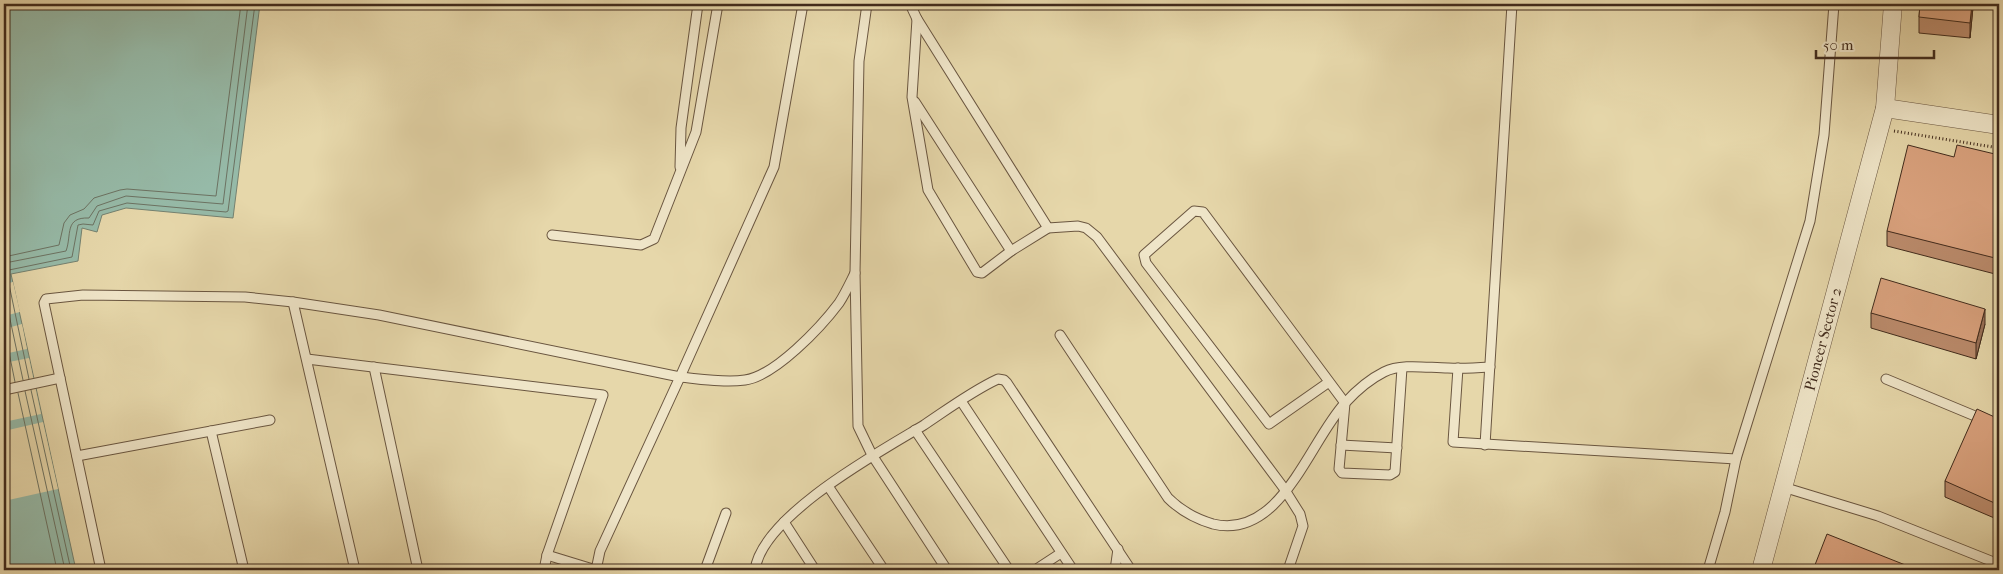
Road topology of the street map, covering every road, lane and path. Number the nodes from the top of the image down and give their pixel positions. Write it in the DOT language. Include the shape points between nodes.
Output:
graph roads {
  1 [pos="698,4"];
  2 [pos="718,4"];
  3 [pos="803,4"];
  4 [pos="867,4"];
  5 [pos="910,4"];
  6 [pos="1512,4"];
  7 [pos="1834,4"];
  8 [pos="1893,4"];
  9 [pos="917,19"];
  10 [pos="912,97"];
  11 [pos="1886,108"];
  12 [pos="1999,125"];
  13 [pos="1880,129"];
  14 [pos="1999,148"];
  15 [pos="679,175"];
  16 [pos="1048,228"];
  17 [pos="552,235"];
  18 [pos="1011,251"];
  19 [pos="855,273"];
  20 [pos="293,302"];
  21 [pos="1060,335"];
  22 [pos="307,358"];
  23 [pos="374,367"];
  24 [pos="1402,368"];
  25 [pos="1458,368"];
  26 [pos="1490,368"];
  27 [pos="680,377"];
  28 [pos="60,378"];
  29 [pos="1886,379"];
  30 [pos="1328,382"];
  31 [pos="4,390"];
  32 [pos="961,401"];
  33 [pos="1345,403"];
  34 [pos="270,420"];
  35 [pos="1999,426"];
  36 [pos="211,430"];
  37 [pos="915,430"];
  38 [pos="1341,445"];
  39 [pos="1485,445"];
  40 [pos="1397,448"];
  41 [pos="76,456"];
  42 [pos="872,456"];
  43 [pos="1736,459"];
  44 [pos="828,486"];
  45 [pos="1783,487"];
  46 [pos="1286,492"];
  47 [pos="726,513"];
  48 [pos="784,522"];
  49 [pos="1118,549"];
  50 [pos="1061,553"];
  51 [pos="547,555"];
  52 [pos="1991,561"];
  53 [pos="101,570"];
  54 [pos="244,570"];
  55 [pos="355,570"];
  56 [pos="418,570"];
  57 [pos="544,570"];
  58 [pos="705,570"];
  59 [pos="755,570"];
  60 [pos="815,570"];
  61 [pos="884,570"];
  62 [pos="947,570"];
  63 [pos="1009,570"];
  64 [pos="1035,570"];
  65 [pos="1073,570"];
  66 [pos="1115,570"];
  67 [pos="1131,570"];
  68 [pos="1288,570"];
  69 [pos="1708,570"];
  70 [pos="1761,570"];
  1 -- 15 [label="lane" via="681,128"];
  2 -- 15 [label="lane" via="696,132"];
  3 -- 27 [label="lane" via="774,166"];
  4 -- 19 [label="lane" via="859,61"];
  5 -- 9 [label="lane"];
  6 -- 26 [label="lane"];
  7 -- 43 [label="lane" via="1824,135 1810,221"];
  8 -- 11 [label="street, Pioneer Sector 2"];
  9 -- 10 [label="lane"];
  9 -- 16 [label="lane"];
  10 -- 18 [label="lane"];
  10 -- 18 [label="lane" via="928,190 977,272 982,273"];
  11 -- 12 [label="street"];
  11 -- 13 [label="street, Pioneer Sector 2"];
  13 -- 14 [label="path"];
  13 -- 45 [label="street, Pioneer Sector 2"];
  15 -- 17 [label="lane" via="654,239 648,243 641,245"];
  16 -- 18 [label="lane"];
  16 -- 46 [label="lane" via="1078,226 1097,237"];
  19 -- 27 [label="lane" via="840,302 813,334 764,373 747,380"];
  19 -- 42 [label="lane" via="858,426"];
  20 -- 22 [label="lane"];
  20 -- 27 [label="lane" via="379,315"];
  20 -- 28 [label="lane" via="245,296 83,295 46,300"];
  21 -- 46 [label="lane" via="1176,507 1200,520 1224,526 1243,524 1261,516"];
  22 -- 23 [label="lane"];
  22 -- 55 [label="lane"];
  23 -- 51 [label="lane" via="603,395"];
  23 -- 56 [label="lane"];
  24 -- 25 [label="lane"];
  24 -- 33 [label="lane" via="1385,372"];
  24 -- 40 [label="lane"];
  25 -- 26 [label="lane"];
  25 -- 39 [label="lane" via="1453,442"];
  26 -- 39 [label="lane"];
  27 -- 51 [label="lane" via="600,552 596,570"];
  28 -- 31 [label="lane"];
  28 -- 41 [label="lane"];
  29 -- 35 [label="lane"];
  30 -- 30 [label="lane" via="1269,424 1146,263 1144,255 1194,211 1203,212"];
  30 -- 33 [label="lane"];
  32 -- 37 [label="lane"];
  32 -- 49 [label="lane" via="998,379 1004,380"];
  32 -- 50 [label="lane"];
  33 -- 38 [label="lane"];
  33 -- 46 [label="lane"];
  34 -- 36 [label="lane"];
  36 -- 41 [label="lane"];
  36 -- 54 [label="lane"];
  37 -- 42 [label="lane"];
  37 -- 63 [label="lane"];
  38 -- 40 [label="lane"];
  38 -- 40 [label="lane" via="1338,469 1342,474 1390,475 1396,469"];
  39 -- 43 [label="lane"];
  41 -- 53 [label="lane"];
  42 -- 44 [label="lane"];
  42 -- 62 [label="lane"];
  43 -- 69 [label="lane"];
  44 -- 48 [label="lane"];
  44 -- 61 [label="lane"];
  45 -- 52 [label="lane" via="1878,516"];
  45 -- 70 [label="street, Pioneer Sector 2"];
  46 -- 68 [label="lane" via="1300,514 1303,526"];
  47 -- 58 [label="lane"];
  48 -- 59 [label="lane" via="756,560"];
  48 -- 60 [label="lane"];
  49 -- 66 [label="lane"];
  49 -- 67 [label="lane"];
  50 -- 64 [label="lane"];
  50 -- 65 [label="lane"];
  51 -- 57 [label="lane"];
}
